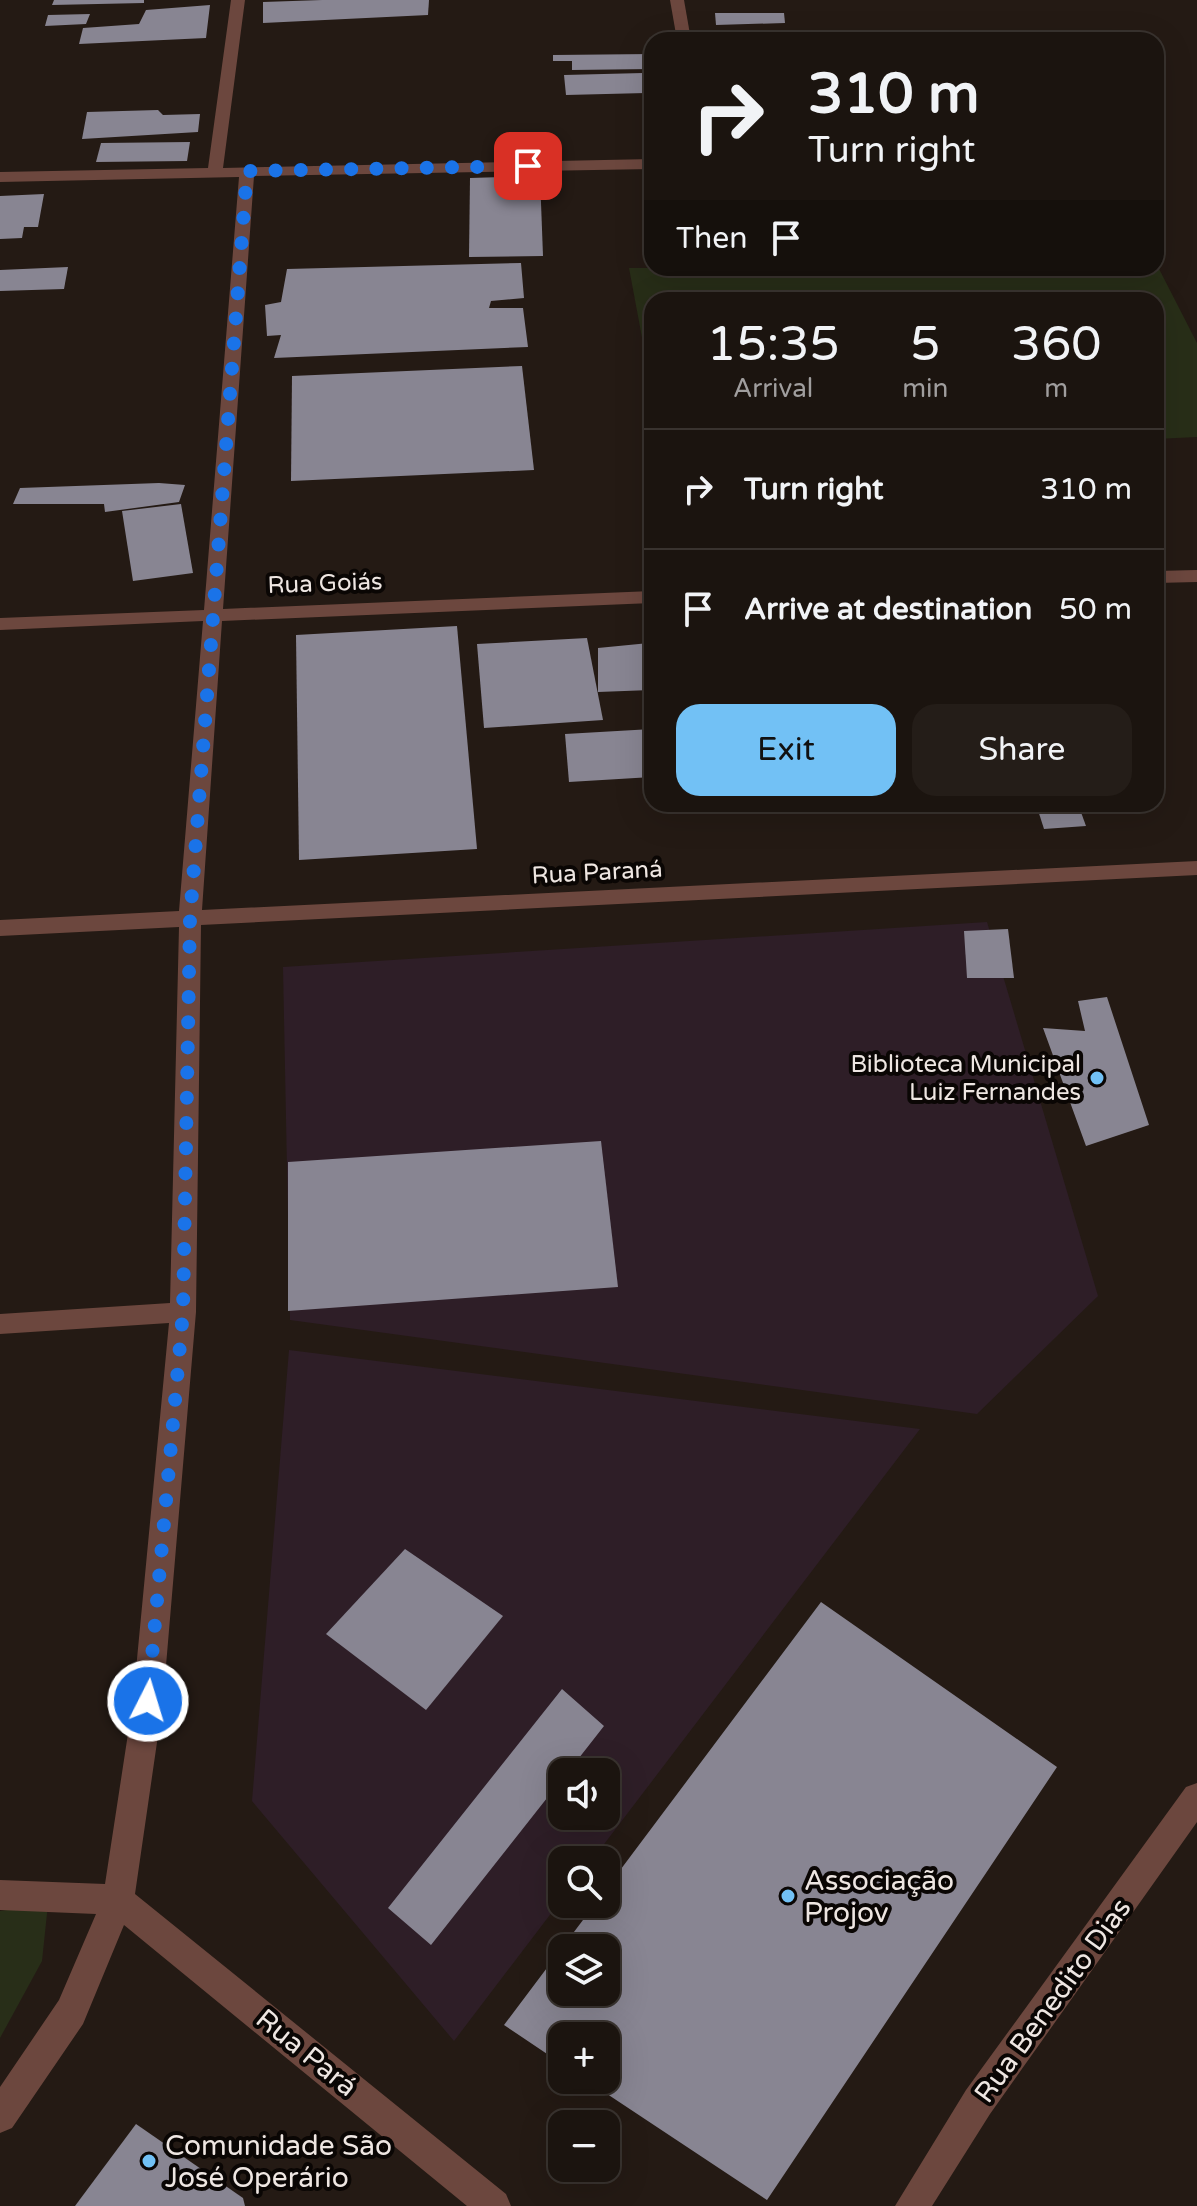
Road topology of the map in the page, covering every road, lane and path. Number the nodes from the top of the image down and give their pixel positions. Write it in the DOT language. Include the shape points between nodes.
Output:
graph roads {
  1 [pos="238,0"];
  2 [pos="677,0"];
  3 [pos="683,32"];
  4 [pos="644,164"];
  5 [pos="247,171"];
  6 [pos="215,172"];
  7 [pos="0,177"];
  8 [pos="1197,576"];
  9 [pos="1164,577"];
  10 [pos="644,597"];
  11 [pos="216,614"];
  12 [pos="0,624"];
  13 [pos="1197,868"];
  14 [pos="190,919"];
  15 [pos="0,928"];
  16 [pos="183,1312"];
  17 [pos="0,1324"];
  18 [pos="1197,1797"];
  19 [pos="0,1895"];
  20 [pos="118,1900"];
  21 [pos="0,2116"];
  22 [pos="494,2206"];
  23 [pos="912,2206"];
  1 -- 6 [label="street"];
  2 -- 3 [label="street"];
  4 -- 5 [label="street"];
  5 -- 6 [label="street"];
  5 -- 11 [label="street"];
  6 -- 7 [label="street"];
  8 -- 9 [label="street"];
  10 -- 11 [label="street, Rua Goiás"];
  11 -- 12 [label="street, Rua Goiás"];
  11 -- 14 [label="street"];
  13 -- 14 [label="street, Rua Paraná"];
  14 -- 15 [label="street, Rua Paraná"];
  14 -- 16 [label="street"];
  16 -- 17 [label="street"];
  16 -- 20 [label="street" via="148,1701"];
  18 -- 23 [label="street, Rua Benedito Dias" via="978,2102"];
  19 -- 20 [label="street"];
  20 -- 21 [label="street" via="71,2012"];
  20 -- 22 [label="street, Rua Pará"];
}
